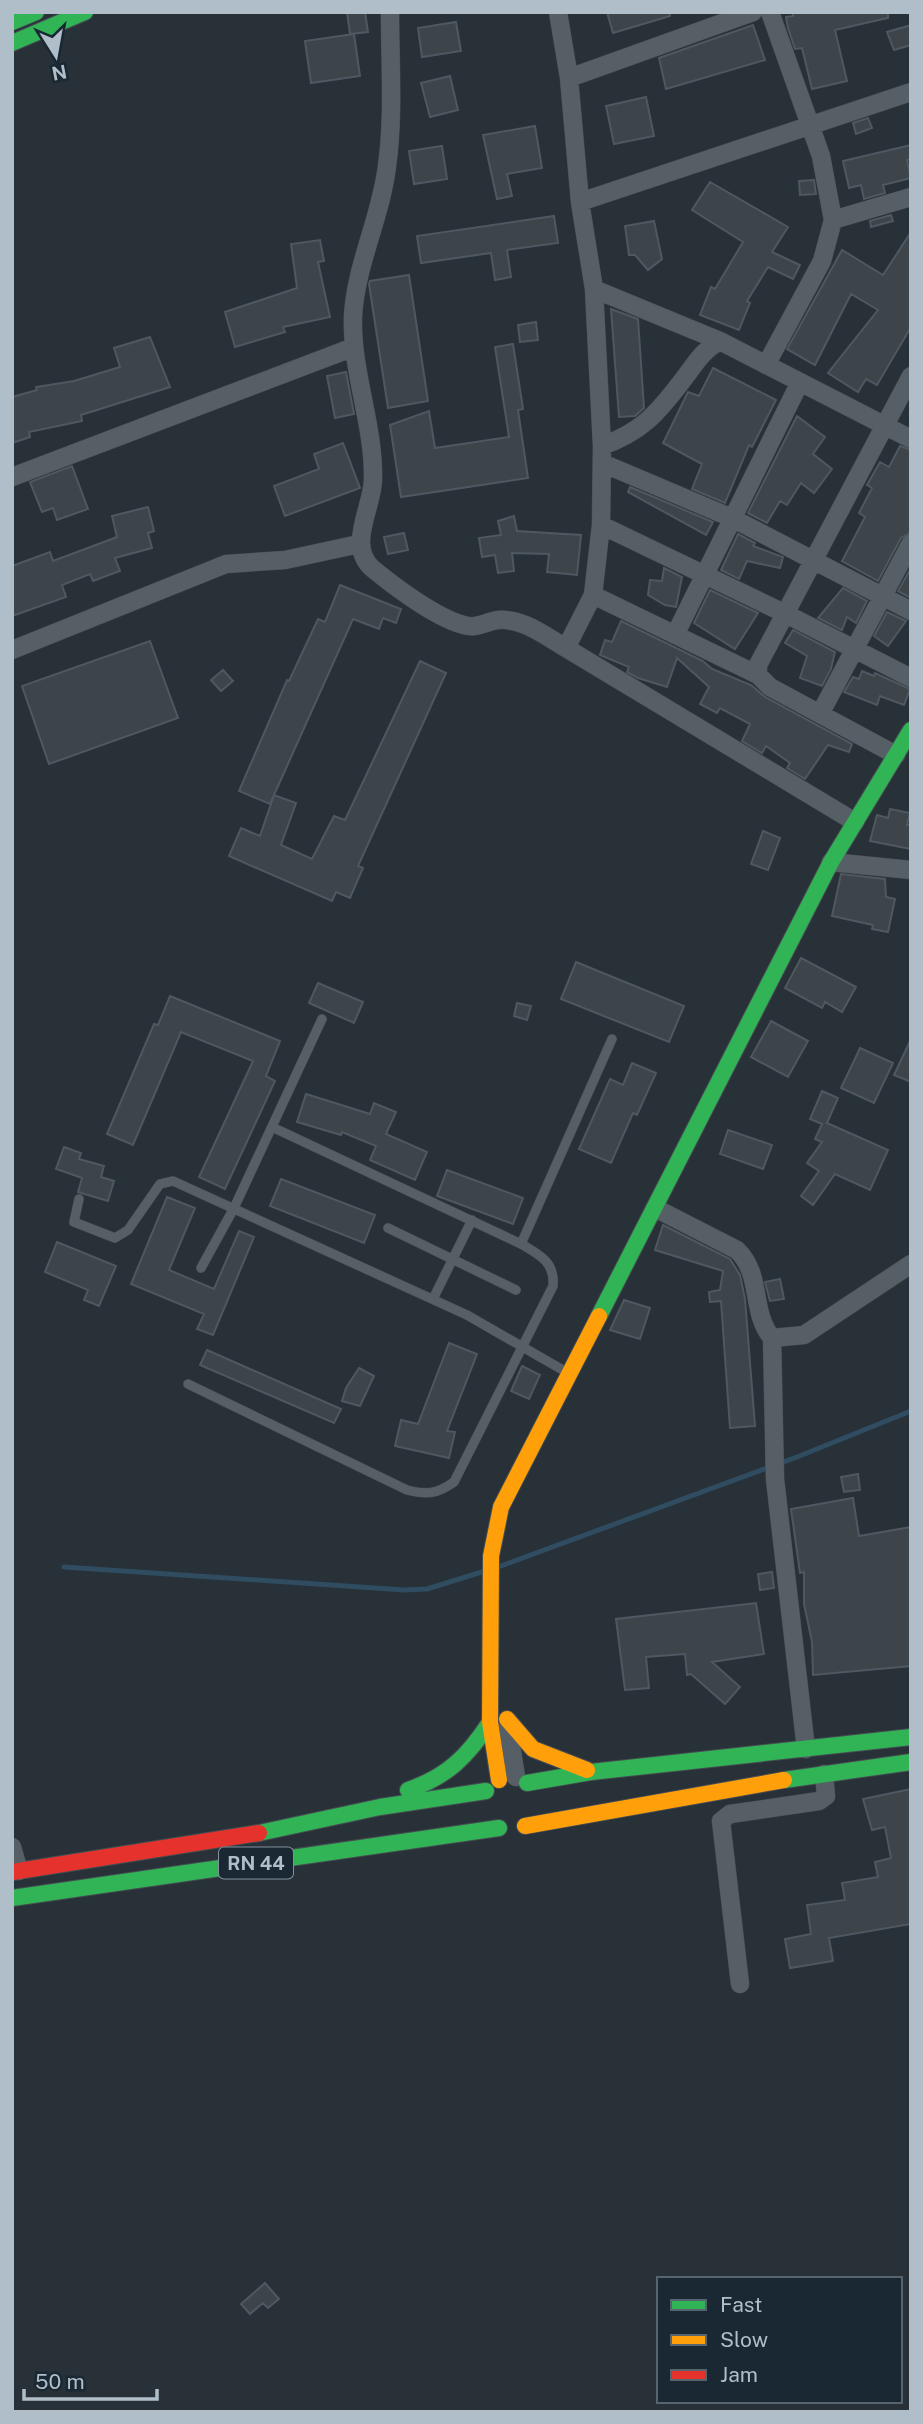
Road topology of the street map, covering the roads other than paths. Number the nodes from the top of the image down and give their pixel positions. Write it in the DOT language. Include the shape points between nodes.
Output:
graph roads {
  1 [pos="36,12"];
  2 [pos="85,12"];
  3 [pos="390,12"];
  4 [pos="558,12"];
  5 [pos="753,12"];
  6 [pos="770,12"];
  7 [pos="12,22"];
  8 [pos="12,43"];
  9 [pos="569,78"];
  10 [pos="911,92"];
  11 [pos="812,125"];
  12 [pos="911,197"];
  13 [pos="580,202"];
  14 [pos="833,220"];
  15 [pos="594,289"];
  16 [pos="720,341"];
  17 [pos="354,347"];
  18 [pos="766,365"];
  19 [pos="911,376"];
  20 [pos="800,382"];
  21 [pos="885,425"];
  22 [pos="911,439"];
  23 [pos="602,454"];
  24 [pos="12,477"];
  25 [pos="732,518"];
  26 [pos="601,525"];
  27 [pos="911,543"];
  28 [pos="359,544"];
  29 [pos="813,558"];
  30 [pos="703,574"];
  31 [pos="593,595"];
  32 [pos="881,595"];
  33 [pos="911,611"];
  34 [pos="784,613"];
  35 [pos="675,635"];
  36 [pos="566,648"];
  37 [pos="853,648"];
  38 [pos="12,650"];
  39 [pos="758,675"];
  40 [pos="911,678"];
  41 [pos="820,714"];
  42 [pos="911,730"];
  43 [pos="896,755"];
  44 [pos="855,822"];
  45 [pos="831,862"];
  46 [pos="911,870"];
  47 [pos="321,1019"];
  48 [pos="612,1039"];
  49 [pos="271,1127"];
  50 [pos="79,1199"];
  51 [pos="234,1208"];
  52 [pos="655,1208"];
  53 [pos="472,1220"];
  54 [pos="388,1228"];
  55 [pos="521,1244"];
  56 [pos="452,1261"];
  57 [pos="911,1264"];
  58 [pos="201,1268"];
  59 [pos="516,1290"];
  60 [pos="433,1299"];
  61 [pos="772,1338"];
  62 [pos="523,1347"];
  63 [pos="569,1374"];
  64 [pos="188,1384"];
  65 [pos="492,1682"];
  66 [pos="499,1721"];
  67 [pos="911,1737"];
  68 [pos="806,1749"];
  69 [pos="911,1762"];
  70 [pos="592,1772"];
  71 [pos="824,1774"];
  72 [pos="523,1788"];
  73 [pos="486,1791"];
  74 [pos="380,1807"];
  75 [pos="525,1826"];
  76 [pos="499,1828"];
  77 [pos="12,1847"];
  78 [pos="15,1871"];
  79 [pos="12,1898"];
  80 [pos="740,1984"];
  1 -- 7 [label="main road"];
  2 -- 8 [label="main road"];
  3 -- 17 [label="street" via="388,165 356,282"];
  4 -- 9 [label="street"];
  5 -- 9 [label="street"];
  6 -- 11 [label="street"];
  9 -- 13 [label="street"];
  10 -- 11 [label="street"];
  11 -- 13 [label="street"];
  11 -- 14 [label="street"];
  12 -- 14 [label="street"];
  13 -- 15 [label="street"];
  14 -- 18 [label="street" via="821,261"];
  15 -- 16 [label="street"];
  15 -- 23 [label="street"];
  16 -- 18 [label="street"];
  16 -- 23 [label="street" via="699,357 644,426"];
  17 -- 24 [label="street"];
  17 -- 28 [label="street" via="373,481"];
  18 -- 20 [label="street"];
  19 -- 21 [label="street"];
  20 -- 21 [label="street"];
  20 -- 25 [label="street"];
  21 -- 22 [label="street"];
  21 -- 29 [label="street"];
  23 -- 25 [label="street"];
  23 -- 26 [label="street"];
  25 -- 29 [label="street"];
  25 -- 30 [label="street"];
  26 -- 30 [label="street"];
  26 -- 31 [label="street"];
  27 -- 32 [label="street"];
  28 -- 36 [label="street" via="370,567 450,622 471,627 515,620"];
  28 -- 38 [label="street" via="285,560 226,564"];
  29 -- 32 [label="street"];
  29 -- 34 [label="street"];
  30 -- 34 [label="street"];
  30 -- 35 [label="street"];
  31 -- 35 [label="street"];
  31 -- 36 [label="street"];
  32 -- 33 [label="street"];
  32 -- 37 [label="street"];
  34 -- 37 [label="street"];
  34 -- 39 [label="street" via="761,656"];
  35 -- 39 [label="street"];
  36 -- 44 [label="street"];
  37 -- 40 [label="street"];
  37 -- 41 [label="street"];
  39 -- 41 [label="street" via="770,687"];
  41 -- 43 [label="street"];
  42 -- 43 [label="main road"];
  43 -- 44 [label="main road"];
  44 -- 45 [label="main road"];
  45 -- 46 [label="street"];
  45 -- 52 [label="main road"];
  47 -- 49 [label="lane"];
  48 -- 55 [label="lane"];
  49 -- 51 [label="lane"];
  49 -- 53 [label="lane"];
  50 -- 51 [label="lane" via="74,1222 108,1238 120,1237 128,1230 165,1180"];
  51 -- 58 [label="lane"];
  51 -- 60 [label="lane"];
  52 -- 61 [label="street" via="747,1259 762,1326"];
  52 -- 63 [label="main road"];
  53 -- 55 [label="lane"];
  53 -- 56 [label="lane"];
  54 -- 56 [label="lane"];
  55 -- 62 [label="lane" via="543,1257 554,1273 553,1286"];
  56 -- 59 [label="lane"];
  56 -- 60 [label="lane"];
  57 -- 61 [label="street" via="804,1335"];
  60 -- 62 [label="lane"];
  61 -- 68 [label="street" via="775,1479"];
  62 -- 63 [label="lane"];
  62 -- 64 [label="lane" via="454,1482 427,1495 407,1490"];
  63 -- 65 [label="main road" via="501,1507 491,1556"];
  65 -- 66 [label="street"];
  66 -- 70 [label="main road" via="533,1749"];
  66 -- 72 [label="street"];
  66 -- 74 [label="main road" via="450,1774 405,1791"];
  67 -- 68 [label="main road"];
  68 -- 70 [label="main road"];
  69 -- 71 [label="main road"];
  70 -- 72 [label="main road"];
  71 -- 75 [label="main road"];
  71 -- 80 [label="street" via="825,1796 819,1801 730,1815 721,1821"];
  72 -- 73 [label="main road"];
  72 -- 75 [label="main road" via="532,1820"];
  73 -- 74 [label="main road, RN 44"];
  73 -- 76 [label="main road" via="485,1813"];
  74 -- 78 [label="main road, RN 44" via="241,1837"];
  75 -- 76 [label="main road"];
  76 -- 79 [label="main road, RN 44"];
  77 -- 78 [label="street"];
}
